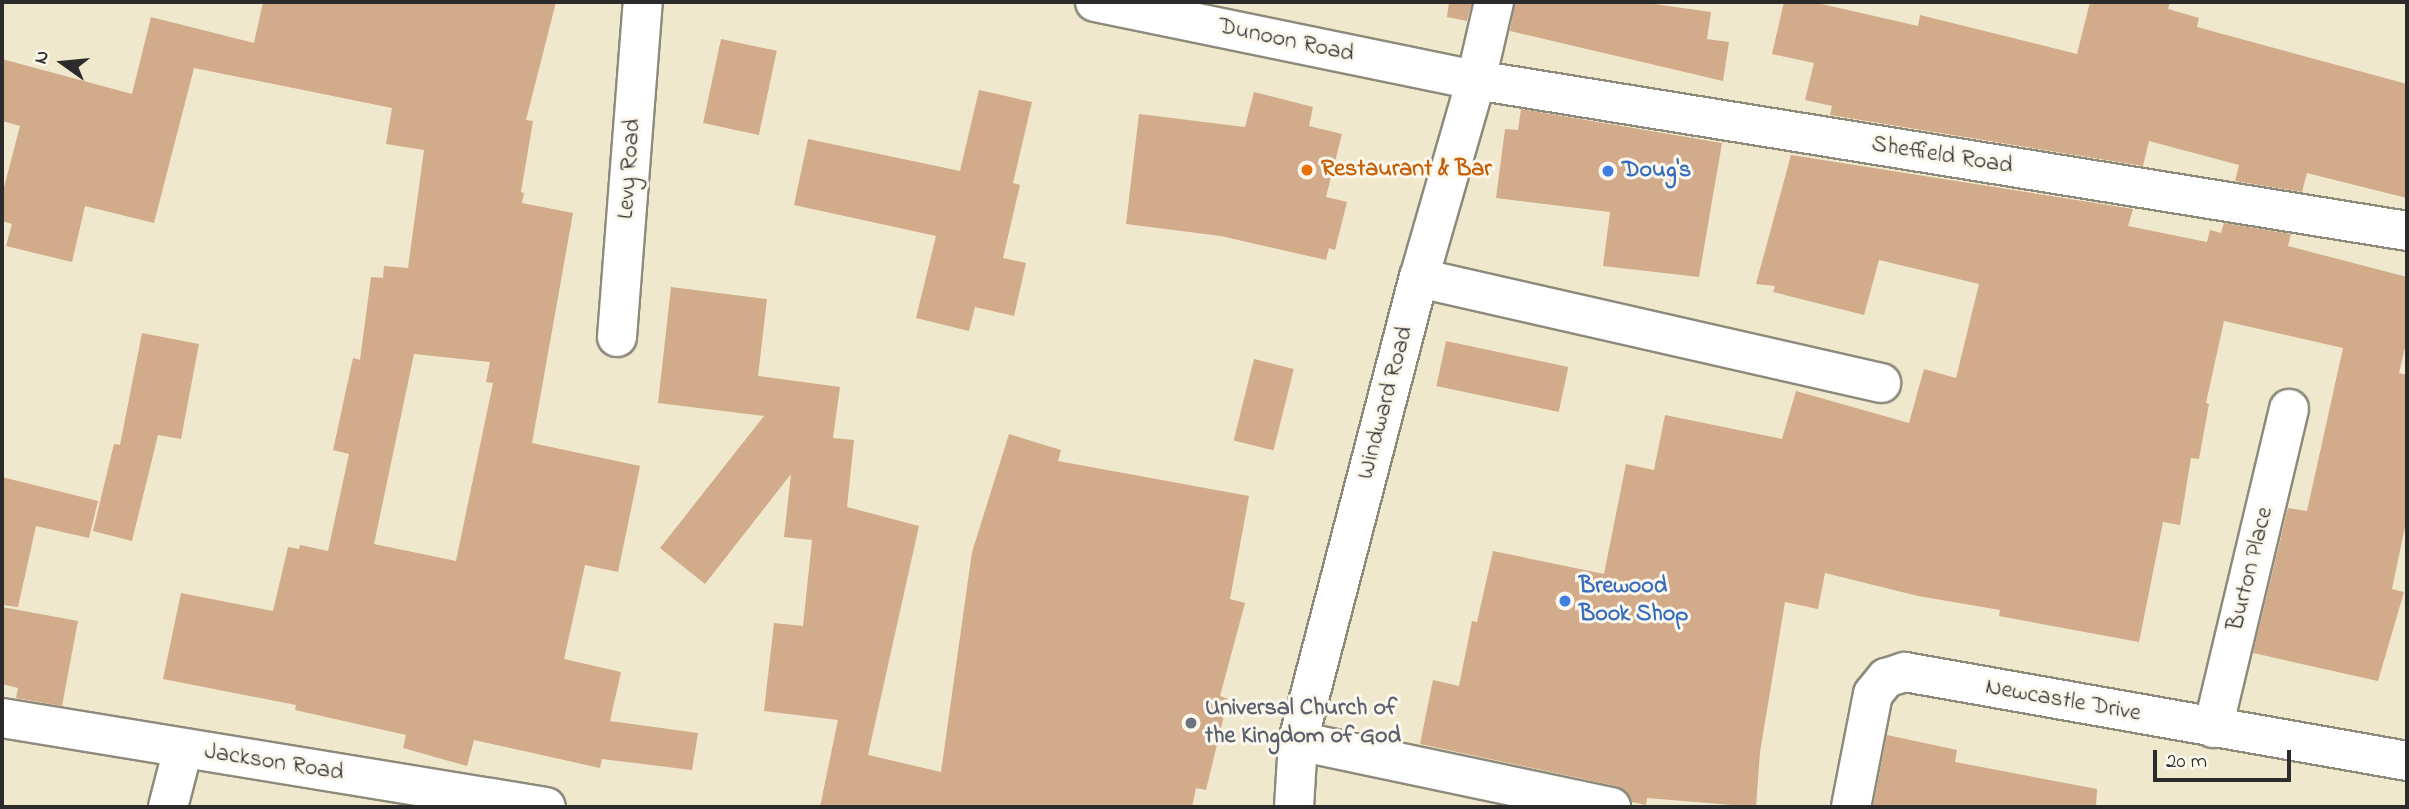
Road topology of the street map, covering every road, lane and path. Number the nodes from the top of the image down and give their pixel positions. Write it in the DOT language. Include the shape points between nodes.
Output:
graph roads {
  1 [pos="643,2"];
  2 [pos="1095,2"];
  3 [pos="1494,2"];
  4 [pos="1476,80"];
  5 [pos="2407,231"];
  6 [pos="1419,278"];
  7 [pos="617,337"];
  8 [pos="1881,383"];
  9 [pos="2290,409"];
  10 [pos="2,718"];
  11 [pos="2213,728"];
  12 [pos="1298,741"];
  13 [pos="183,749"];
  14 [pos="2407,761"];
  15 [pos="168,807"];
  16 [pos="547,807"];
  17 [pos="1294,807"];
  18 [pos="1611,807"];
  19 [pos="1851,807"];
  1 -- 7 [label="street, Levy Road"];
  2 -- 4 [label="street, Dunoon Road"];
  3 -- 4 [label="street, Windward Road"];
  4 -- 5 [label="street, Sheffield Road"];
  4 -- 6 [label="street, Windward Road"];
  6 -- 8 [label="street"];
  6 -- 12 [label="street, Windward Road"];
  9 -- 11 [label="street, Burton Place"];
  10 -- 13 [label="street, Jackson Road"];
  11 -- 14 [label="street, Newcastle Drive"];
  11 -- 19 [label="street, Newcastle Drive" via="1905,672 1886,678 1873,694"];
  12 -- 17 [label="street, Windward Road"];
  12 -- 18 [label="street"];
  13 -- 15 [label="street"];
  13 -- 16 [label="street, Jackson Road"];
}
